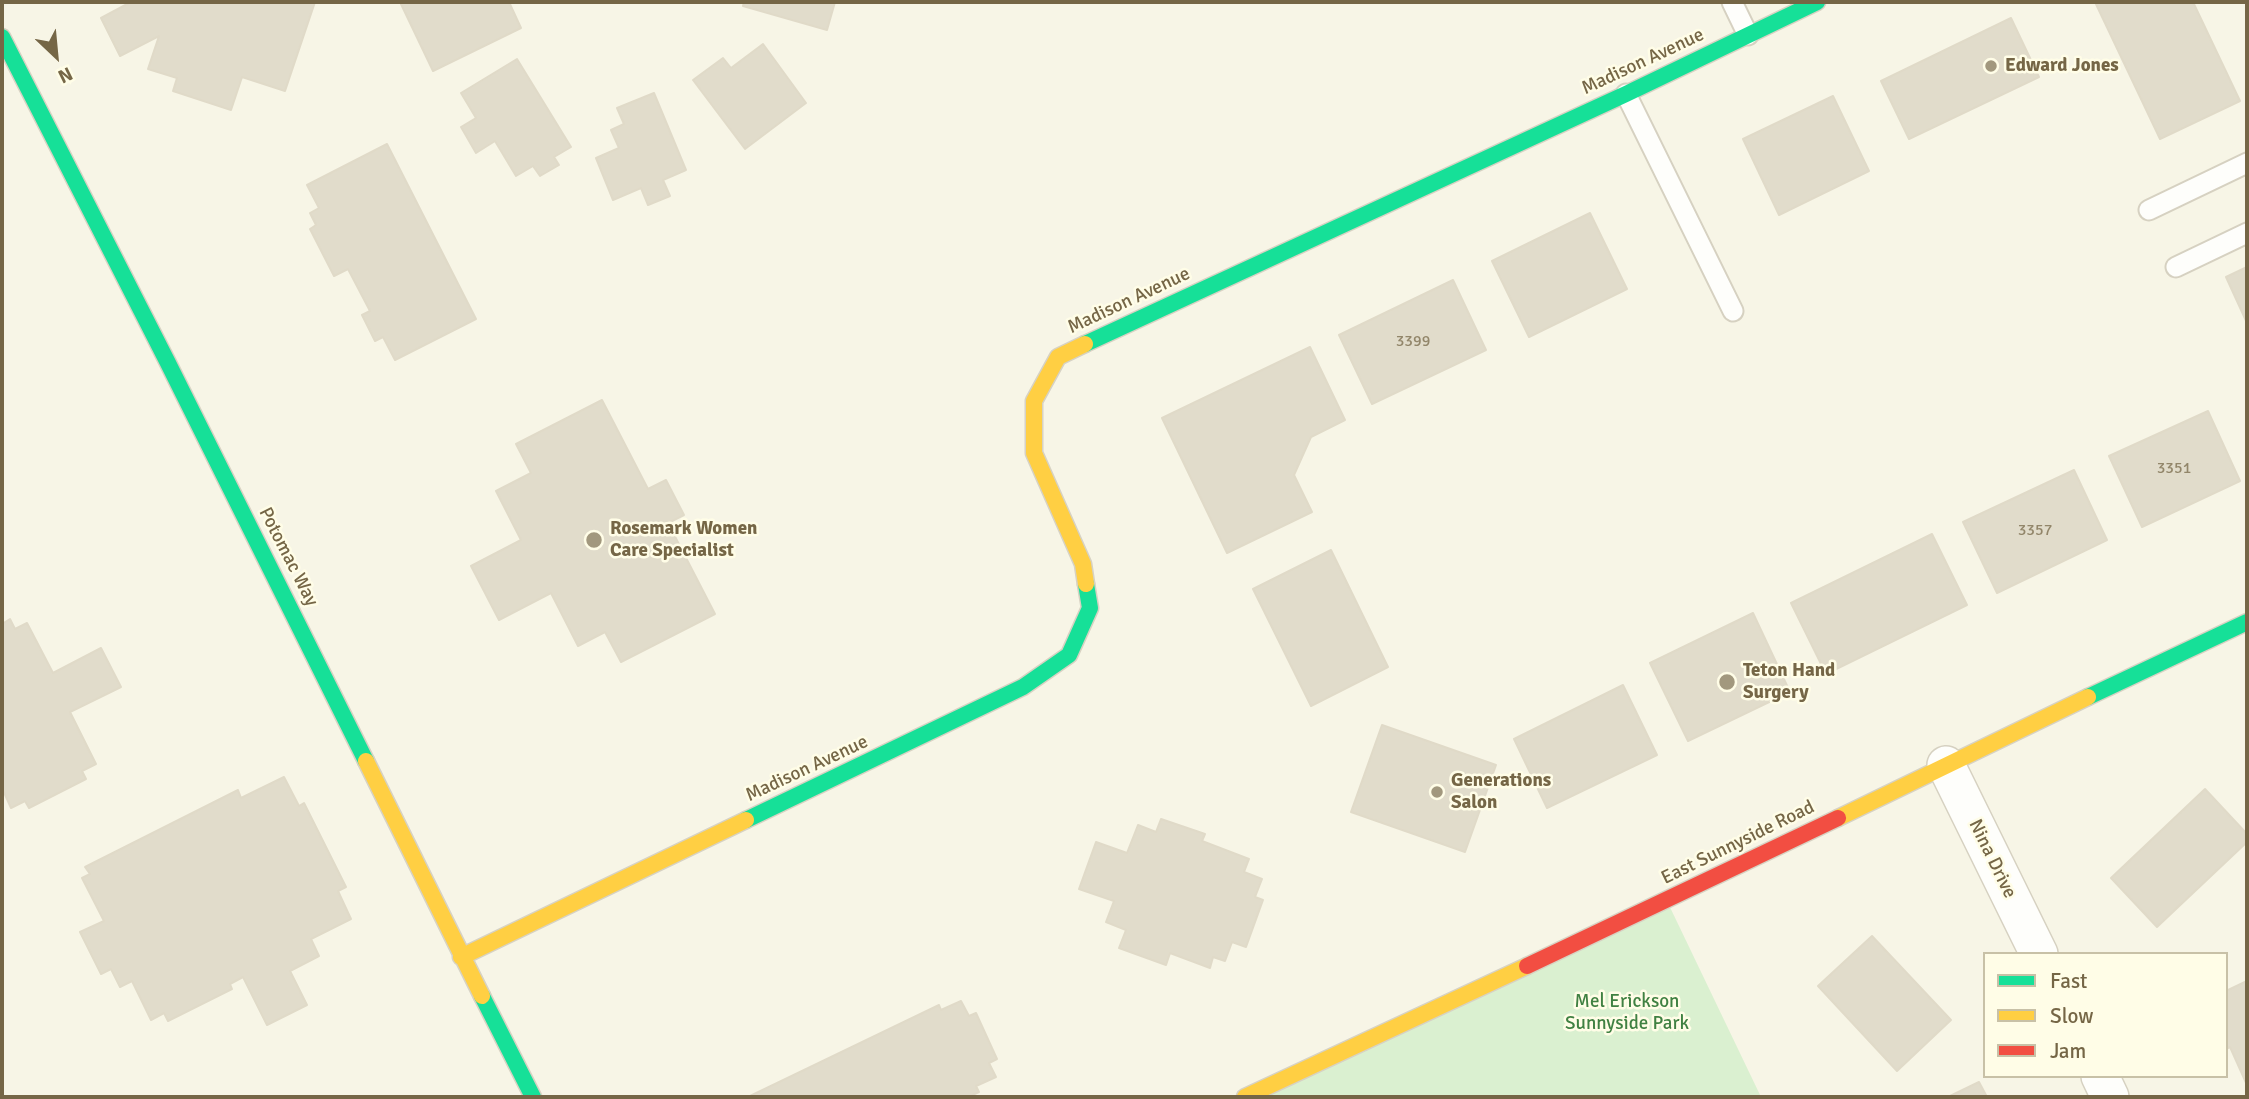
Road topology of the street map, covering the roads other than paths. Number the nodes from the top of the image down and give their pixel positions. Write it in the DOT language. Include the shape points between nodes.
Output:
graph roads {
  1 [pos="1732,2"];
  2 [pos="1817,2"];
  3 [pos="1748,35"];
  4 [pos="2,37"];
  5 [pos="1626,94"];
  6 [pos="2247,163"];
  7 [pos="2148,210"];
  8 [pos="2247,233"];
  9 [pos="2176,267"];
  10 [pos="1733,311"];
  11 [pos="2247,622"];
  12 [pos="1946,765"];
  13 [pos="2038,952"];
  14 [pos="461,957"];
  15 [pos="2101,1078"];
  16 [pos="533,1097"];
  17 [pos="1245,1097"];
  18 [pos="2110,1097"];
  1 -- 3 [label="lane"];
  2 -- 3 [label="street, Madison Avenue"];
  3 -- 5 [label="street, Madison Avenue"];
  4 -- 14 [label="street, Potomac Way"];
  5 -- 10 [label="lane"];
  5 -- 14 [label="street, Madison Avenue" via="1058,357 1034,401 1034,453 1083,564 1090,608 1069,655 993,702"];
  6 -- 7 [label="lane"];
  8 -- 9 [label="lane"];
  11 -- 12 [label="street, East Sunnyside Road"];
  12 -- 13 [label="street, Nina Drive"];
  12 -- 17 [label="street, East Sunnyside Road"];
  14 -- 16 [label="street, Potomac Way"];
  15 -- 18 [label="street"];
}
